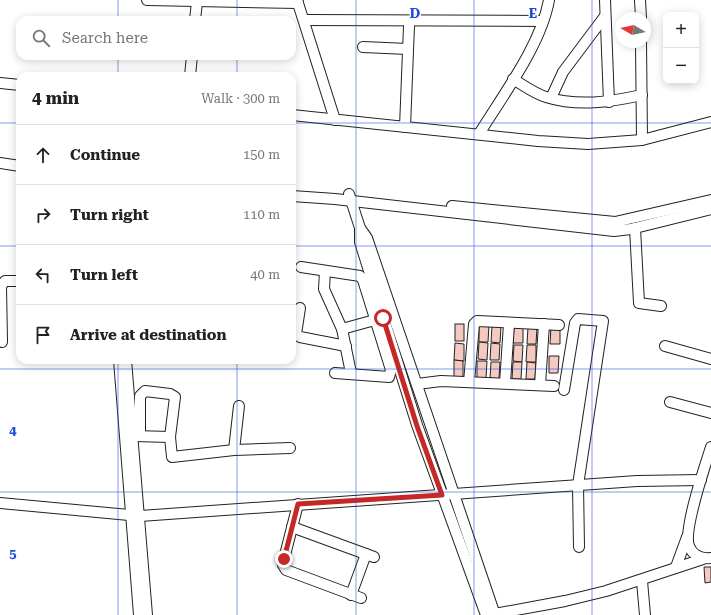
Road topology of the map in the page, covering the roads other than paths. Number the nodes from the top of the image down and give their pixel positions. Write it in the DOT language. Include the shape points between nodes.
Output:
graph roads {
  1 [pos="146,0"];
  2 [pos="605,0"];
  3 [pos="640,0"];
  4 [pos="552,1"];
  5 [pos="197,2"];
  6 [pos="297,2"];
  7 [pos="641,12"];
  8 [pos="195,16"];
  9 [pos="604,16"];
  10 [pos="304,20"];
  11 [pos="543,21"];
  12 [pos="409,26"];
  13 [pos="363,47"];
  14 [pos="641,48"];
  15 [pos="408,49"];
  16 [pos="192,60"];
  17 [pos="190,72"];
  18 [pos="513,80"];
  19 [pos="0,83"];
  20 [pos="16,85"];
  21 [pos="642,95"];
  22 [pos="551,98"];
  23 [pos="609,102"];
  24 [pos="296,115"];
  25 [pos="335,120"];
  26 [pos="711,122"];
  27 [pos="404,127"];
  28 [pos="479,134"];
  29 [pos="642,140"];
  30 [pos="0,157"];
  31 [pos="16,159"];
  32 [pos="0,163"];
  33 [pos="16,165"];
  34 [pos="296,190"];
  35 [pos="296,196"];
  36 [pos="350,197"];
  37 [pos="711,200"];
  38 [pos="711,209"];
  39 [pos="635,228"];
  40 [pos="301,267"];
  41 [pos="325,271"];
  42 [pos="16,281"];
  43 [pos="661,306"];
  44 [pos="300,308"];
  45 [pos="384,317"];
  46 [pos="509,324"];
  47 [pos="544,324"];
  48 [pos="559,324"];
  49 [pos="342,329"];
  50 [pos="2,342"];
  51 [pos="346,346"];
  52 [pos="665,346"];
  53 [pos="711,359"];
  54 [pos="119,364"];
  55 [pos="127,364"];
  56 [pos="335,373"];
  57 [pos="352,373"];
  58 [pos="469,382"];
  59 [pos="505,383"];
  60 [pos="417,384"];
  61 [pos="540,385"];
  62 [pos="554,386"];
  63 [pos="564,390"];
  64 [pos="670,402"];
  65 [pos="239,406"];
  66 [pos="711,413"];
  67 [pos="136,436"];
  68 [pos="170,437"];
  69 [pos="711,447"];
  70 [pos="290,448"];
  71 [pos="234,450"];
  72 [pos="701,480"];
  73 [pos="578,485"];
  74 [pos="454,494"];
  75 [pos="442,495"];
  76 [pos="0,503"];
  77 [pos="298,504"];
  78 [pos="136,516"];
  79 [pos="292,527"];
  80 [pos="687,536"];
  81 [pos="579,547"];
  82 [pos="707,558"];
  83 [pos="676,567"];
  84 [pos="642,581"];
  85 [pos="139,615"];
  86 [pos="147,615"];
  87 [pos="490,615"];
  88 [pos="645,615"];
  1 -- 5 [label="street"];
  2 -- 9 [label="street"];
  3 -- 7 [label="street"];
  4 -- 11 [label="street"];
  5 -- 6 [label="street"];
  5 -- 8 [label="street"];
  6 -- 10 [label="street"];
  9 -- 22 [label="street" via="563,72"];
  9 -- 23 [label="street"];
  10 -- 11 [label="street"];
  10 -- 25 [label="street"];
  11 -- 18 [label="street"];
  12 -- 15 [label="street"];
  13 -- 15 [label="street"];
  14 -- 21 [label="street"];
  15 -- 27 [label="street"];
  16 -- 17 [label="street"];
  18 -- 22 [label="street"];
  18 -- 28 [label="street"];
  19 -- 20 [label="street"];
  21 -- 23 [label="street"];
  21 -- 29 [label="street"];
  22 -- 23 [label="street" via="578,102"];
  24 -- 25 [label="street"];
  25 -- 27 [label="street"];
  26 -- 29 [label="street"];
  27 -- 28 [label="street"];
  28 -- 29 [label="street" via="588,144"];
  30 -- 31 [label="street"];
  32 -- 33 [label="street"];
  34 -- 36 [label="street"];
  35 -- 36 [label="street"];
  36 -- 37 [label="street" via="615,222"];
  36 -- 39 [label="street" via="594,229 614,231"];
  36 -- 45 [label="street" via="360,228 367,238"];
  38 -- 39 [label="street"];
  39 -- 43 [label="street" via="639,302"];
  40 -- 41 [label="street"];
  41 -- 45 [label="street" via="360,276"];
  41 -- 49 [label="street" via="324,289"];
  42 -- 50 [label="street" via="5,281 1,286"];
  44 -- 51 [label="street" via="296,334"];
  45 -- 49 [label="street"];
  45 -- 57 [label="street" via="391,375 389,377"];
  45 -- 60 [label="street"];
  45 -- 75 [label="street" via="417,426"];
  46 -- 47 [label="street"];
  46 -- 58 [label="street" via="477,321 474,324"];
  46 -- 59 [label="street"];
  47 -- 48 [label="street"];
  47 -- 61 [label="street"];
  49 -- 51 [label="street"];
  51 -- 57 [label="street"];
  52 -- 53 [label="street"];
  54 -- 78 [label="street"];
  55 -- 67 [label="street"];
  56 -- 57 [label="street"];
  58 -- 59 [label="street"];
  58 -- 60 [label="street" via="441,381"];
  59 -- 61 [label="street"];
  60 -- 74 [label="street"];
  61 -- 62 [label="street"];
  63 -- 73 [label="street" via="575,323 578,319 603,321"];
  64 -- 66 [label="street"];
  65 -- 71 [label="street"];
  67 -- 68 [label="street"];
  67 -- 68 [label="street" via="140,396 146,391 170,394 175,398"];
  67 -- 78 [label="street"];
  68 -- 71 [label="street" via="172,457"];
  69 -- 72 [label="street"];
  70 -- 71 [label="street"];
  72 -- 73 [label="street"];
  72 -- 80 [label="street"];
  73 -- 74 [label="street"];
  73 -- 81 [label="street"];
  74 -- 75 [label="street"];
  74 -- 87 [label="street"];
  75 -- 77 [label="street"];
  75 -- 87 [label="street"];
  76 -- 78 [label="street"];
  77 -- 78 [label="street"];
  77 -- 79 [label="street"];
  78 -- 85 [label="street"];
  78 -- 86 [label="street"];
  79 -- 79 [label="street" via="283,565 286,570 356,597 370,556"];
  80 -- 82 [label="street" via="694,554"];
  80 -- 83 [label="street"];
  82 -- 83 [label="street"];
  83 -- 84 [label="street"];
  84 -- 87 [label="street" via="566,602"];
  84 -- 88 [label="street"];
}
